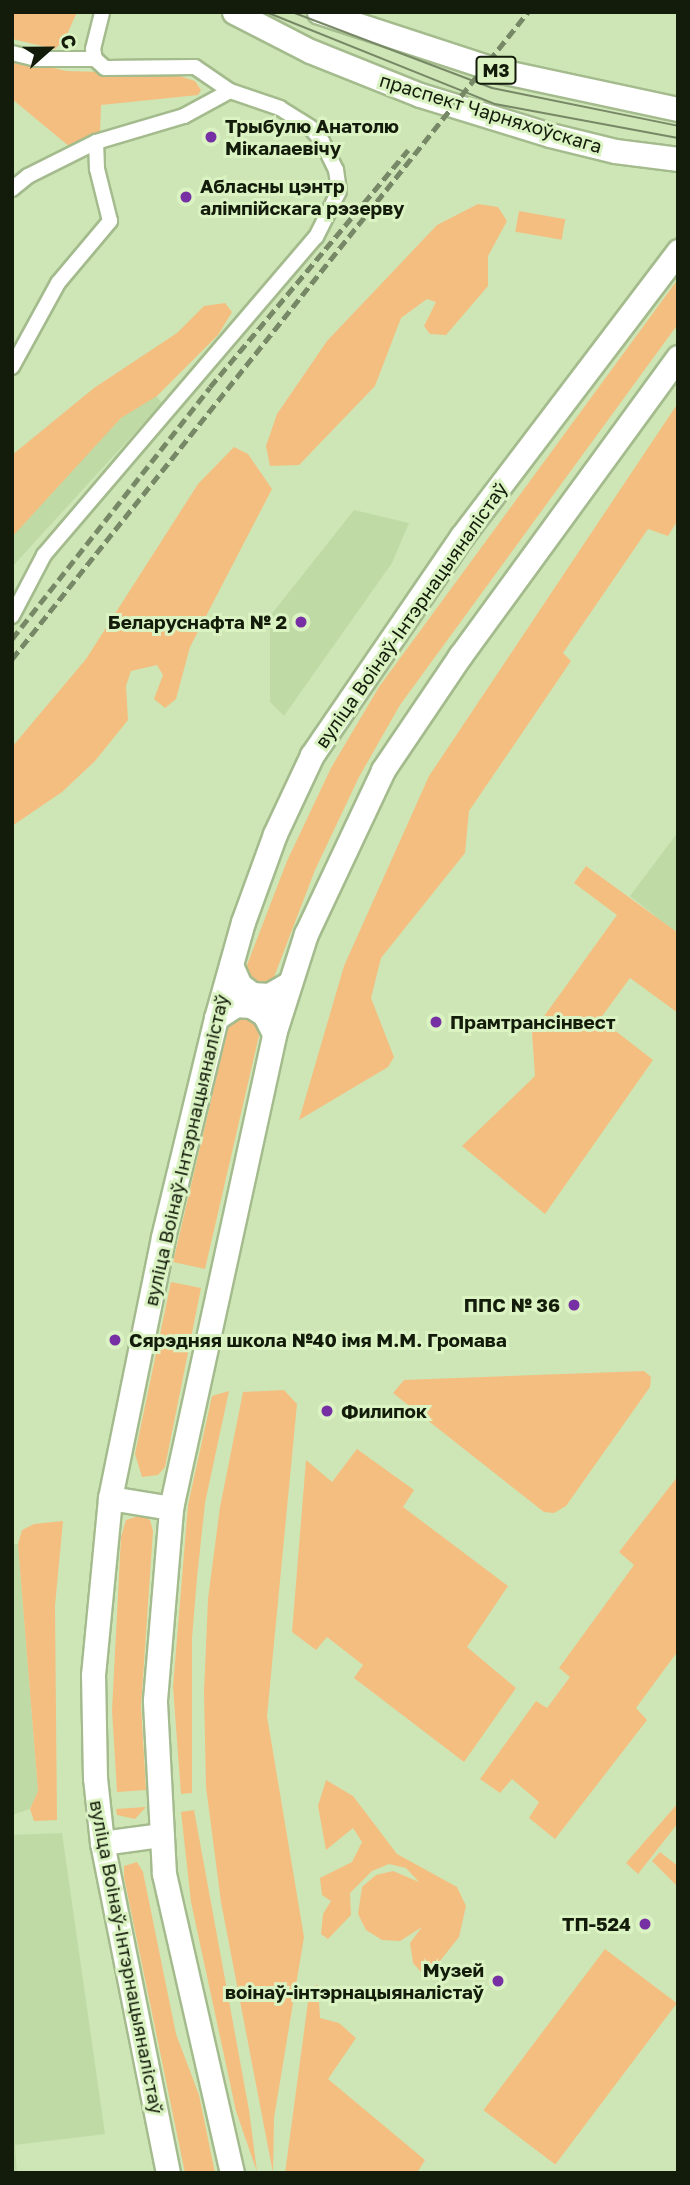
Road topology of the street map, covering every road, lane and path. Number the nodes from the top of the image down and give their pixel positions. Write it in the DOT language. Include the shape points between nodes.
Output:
graph roads {
  1 [pos="102,12"];
  2 [pos="319,12"];
  3 [pos="240,14"];
  4 [pos="12,53"];
  5 [pos="95,59"];
  6 [pos="230,91"];
  7 [pos="678,109"];
  8 [pos="96,142"];
  9 [pos="678,159"];
  10 [pos="12,189"];
  11 [pos="678,251"];
  12 [pos="678,357"];
  13 [pos="12,367"];
  14 [pos="12,616"];
  15 [pos="231,965"];
  16 [pos="290,983"];
  17 [pos="216,1018"];
  18 [pos="274,1034"];
  19 [pos="110,1498"];
  20 [pos="171,1508"];
  21 [pos="161,1835"];
  22 [pos="102,1843"];
  23 [pos="168,2173"];
  24 [pos="232,2173"];
  1 -- 5 [label="street" via="94,34"];
  2 -- 7 [label="main road, М3" via="489,68"];
  3 -- 9 [label="main road, праспект Чарняхоўскага / М3" via="310,51 420,95 550,135 615,151"];
  4 -- 5 [label="street" via="36,59"];
  5 -- 6 [label="street" via="105,68 195,66"];
  6 -- 8 [label="street" via="184,116"];
  6 -- 14 [label="street" via="280,108 323,141 337,170 339,191 332,211 316,237 213,362 44,555"];
  8 -- 10 [label="street" via="28,176"];
  8 -- 13 [label="street" via="97,169 110,221 58,283"];
  11 -- 15 [label="main road, вуліца Воінаў-Інтэрнацыяналістаў" via="463,536 313,755 275,834"];
  12 -- 16 [label="main road" via="460,656 383,770 306,934"];
  15 -- 16 [label="main road" via="235,979 252,994 269,995"];
  15 -- 17 [label="main road, вуліца Воінаў-Інтэрнацыяналістаў"];
  16 -- 18 [label="main road"];
  17 -- 18 [label="main road" via="236,1006 251,1006 264,1014"];
  17 -- 19 [label="main road, вуліца Воінаў-Інтэрнацыяналістаў" via="163,1237"];
  18 -- 20 [label="main road"];
  19 -- 20 [label="main road"];
  19 -- 22 [label="main road, вуліца Воінаў-Інтэрнацыяналістаў" via="93,1675 95,1778"];
  20 -- 21 [label="main road" via="155,1700"];
  21 -- 22 [label="main road"];
  21 -- 24 [label="main road" via="164,1874 196,2027"];
  22 -- 23 [label="main road, вуліца Воінаў-Інтэрнацыяналістаў"];
}
